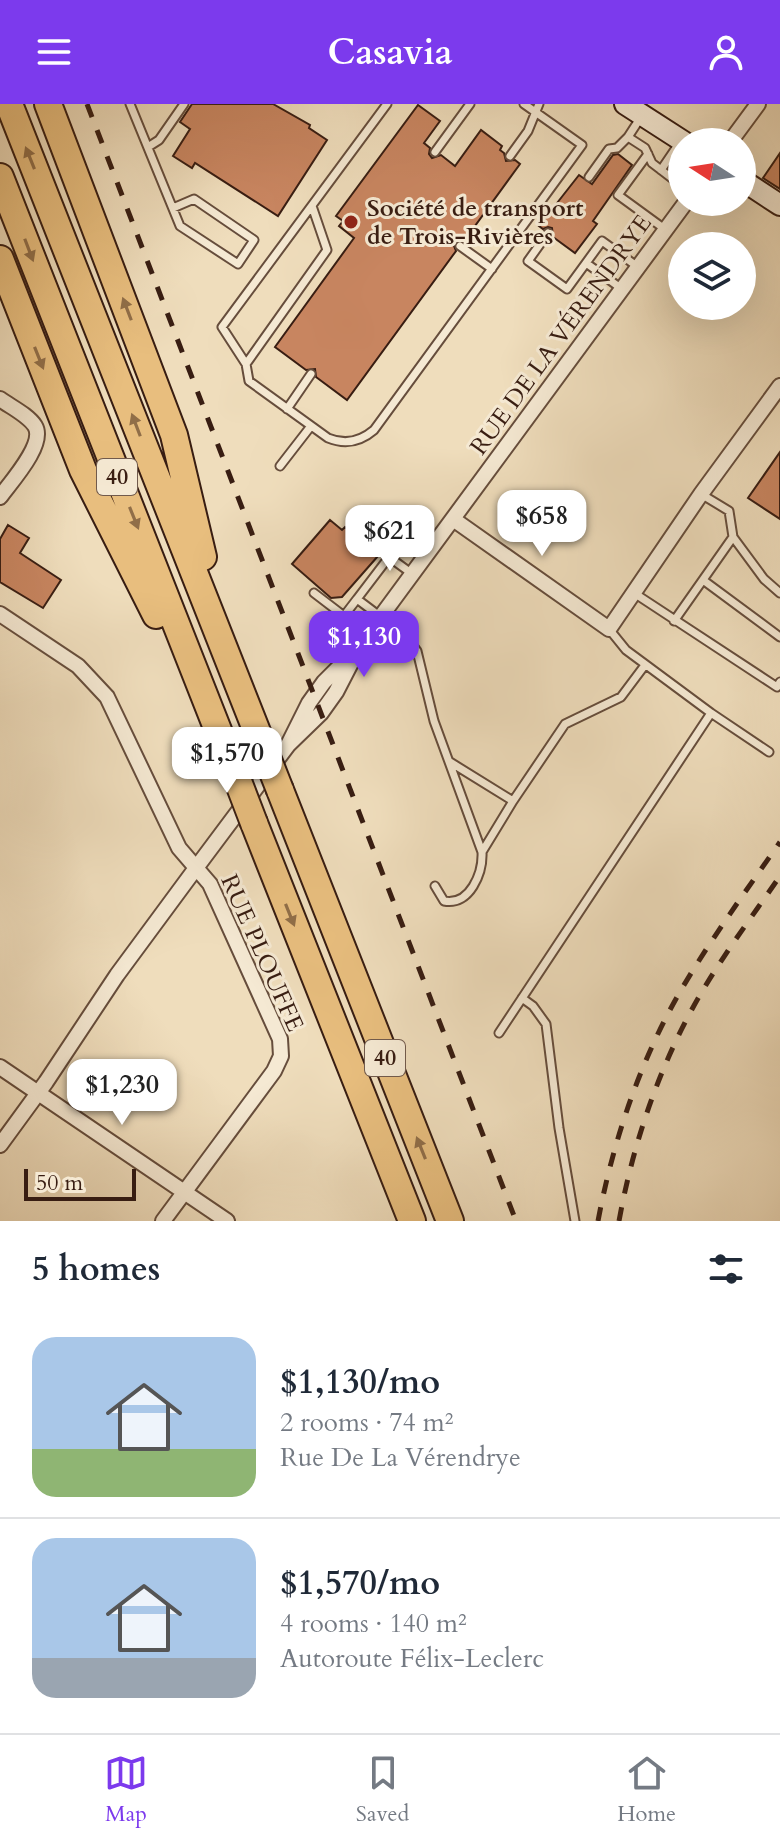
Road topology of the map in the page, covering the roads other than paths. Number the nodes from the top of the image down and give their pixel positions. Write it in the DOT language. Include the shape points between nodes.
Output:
graph roads {
  1 [pos="9,104"];
  2 [pos="48,104"];
  3 [pos="130,104"];
  4 [pos="184,104"];
  5 [pos="387,104"];
  6 [pos="470,104"];
  7 [pos="524,104"];
  8 [pos="625,104"];
  9 [pos="758,104"];
  10 [pos="537,108"];
  11 [pos="651,121"];
  12 [pos="740,128"];
  13 [pos="668,132"];
  14 [pos="628,137"];
  15 [pos="148,147"];
  16 [pos="647,151"];
  17 [pos="435,152"];
  18 [pos="510,156"];
  19 [pos="668,161"];
  20 [pos="661,170"];
  21 [pos="668,175"];
  22 [pos="0,177"];
  23 [pos="589,177"];
  24 [pos="756,189"];
  25 [pos="780,205"];
  26 [pos="312,206"];
  27 [pos="173,208"];
  28 [pos="676,216"];
  29 [pos="666,230"];
  30 [pos="548,233"];
  31 [pos="460,246"];
  32 [pos="0,259"];
  33 [pos="586,263"];
  34 [pos="638,267"];
  35 [pos="492,269"];
  36 [pos="622,289"];
  37 [pos="246,364"];
  38 [pos="311,374"];
  39 [pos="780,386"];
  40 [pos="0,399"];
  41 [pos="287,409"];
  42 [pos="311,426"];
  43 [pos="280,466"];
  44 [pos="701,494"];
  45 [pos="0,497"];
  46 [pos="453,519"];
  47 [pos="733,537"];
  48 [pos="413,574"];
  49 [pos="703,580"];
  50 [pos="314,593"];
  51 [pos="634,593"];
  52 [pos="780,593"];
  53 [pos="357,599"];
  54 [pos="0,614"];
  55 [pos="344,616"];
  56 [pos="381,617"];
  57 [pos="674,621"];
  58 [pos="609,629"];
  59 [pos="330,634"];
  60 [pos="780,637"];
  61 [pos="226,654"];
  62 [pos="645,665"];
  63 [pos="780,682"];
  64 [pos="711,713"];
  65 [pos="769,752"];
  66 [pos="449,762"];
  67 [pos="236,776"];
  68 [pos="513,801"];
  69 [pos="482,852"];
  70 [pos="196,868"];
  71 [pos="435,886"];
  72 [pos="522,998"];
  73 [pos="499,1033"];
  74 [pos="0,1067"];
  75 [pos="39,1093"];
  76 [pos="0,1145"];
  77 [pos="184,1192"];
  78 [pos="163,1221"];
  79 [pos="227,1221"];
  80 [pos="412,1221"];
  81 [pos="450,1221"];
  82 [pos="575,1221"];
  61 -- 1 [label="highway, 40, one-way"];
  61 -- 2 [label="highway, one-way" via="174,435"];
  3 -- 15 [label="lane"];
  4 -- 15 [label="lane"];
  5 -- 26 [label="lane"];
  6 -- 17 [label="lane"];
  7 -- 10 [label="lane"];
  8 -- 11 [label="main road"];
  9 -- 12 [label="street"];
  10 -- 18 [label="lane"];
  10 -- 35 [label="lane" via="582,145"];
  11 -- 13 [label="main road"];
  11 -- 14 [label="lane"];
  11 -- 16 [label="lane"];
  14 -- 16 [label="lane"];
  14 -- 23 [label="lane" via="609,149"];
  15 -- 27 [label="lane"];
  16 -- 20 [label="lane"];
  16 -- 29 [label="lane" via="616,194"];
  19 -- 20 [label="lane"];
  20 -- 21 [label="lane"];
  22 -- 67 [label="highway, 40, one-way"];
  24 -- 25 [label="main road"];
  26 -- 37 [label="lane" via="327,250"];
  26 -- 37 [label="lane" via="222,327"];
  27 -- 27 [label="lane" via="180,226 238,264 254,240 194,199"];
  28 -- 29 [label="street, RUE DE LA VÉRENDRYE"];
  29 -- 34 [label="street, RUE DE LA VÉRENDRYE"];
  30 -- 33 [label="lane" via="528,261 567,289"];
  31 -- 35 [label="lane"];
  32 -- 67 [label="highway, one-way" via="83,470"];
  33 -- 34 [label="lane" via="602,241"];
  33 -- 36 [label="lane"];
  34 -- 36 [label="street, RUE DE LA VÉRENDRYE"];
  35 -- 42 [label="lane" via="370,434 344,442"];
  36 -- 46 [label="street, RUE DE LA VÉRENDRYE"];
  37 -- 41 [label="lane" via="249,381"];
  38 -- 41 [label="lane"];
  39 -- 44 [label="street"];
  40 -- 45 [label="street" via="37,429 32,452"];
  41 -- 42 [label="lane"];
  42 -- 43 [label="lane"];
  44 -- 47 [label="lane" via="729,511"];
  44 -- 51 [label="street"];
  46 -- 48 [label="street, RUE DE LA VÉRENDRYE"];
  46 -- 58 [label="street"];
  47 -- 49 [label="lane"];
  47 -- 52 [label="lane"];
  48 -- 53 [label="lane" via="389,557"];
  48 -- 56 [label="street, RUE DE LA VÉRENDRYE"];
  49 -- 57 [label="lane"];
  49 -- 60 [label="lane"];
  50 -- 55 [label="lane"];
  51 -- 57 [label="lane"];
  51 -- 58 [label="street"];
  53 -- 55 [label="lane"];
  53 -- 56 [label="lane"];
  54 -- 70 [label="street, RUE PLOUFFE" via="78,666 102,690 179,848"];
  55 -- 59 [label="lane"];
  56 -- 66 [label="lane" via="406,636 420,658"];
  56 -- 70 [label="street, RUE DE LA VÉRENDRYE" via="324,682 288,745"];
  57 -- 63 [label="lane" via="777,687"];
  58 -- 62 [label="lane"];
  81 -- 61 [label="highway, 40, one-way, bridge"];
  62 -- 64 [label="lane"];
  62 -- 68 [label="lane" via="621,697 565,724"];
  64 -- 65 [label="lane"];
  64 -- 72 [label="lane"];
  66 -- 68 [label="lane"];
  66 -- 69 [label="lane"];
  67 -- 80 [label="highway, 40, one-way, bridge"];
  68 -- 69 [label="lane"];
  69 -- 71 [label="lane" via="480,872 461,899 444,901"];
  70 -- 75 [label="street, RUE DE LA VÉRENDRYE"];
  70 -- 77 [label="street, RUE PLOUFFE" via="210,884 280,1039 281,1053 272,1074"];
  72 -- 73 [label="lane"];
  72 -- 82 [label="lane" via="546,1024"];
  74 -- 75 [label="street"];
  75 -- 76 [label="street, RUE DE LA VÉRENDRYE"];
  75 -- 77 [label="street"];
  77 -- 78 [label="street"];
  77 -- 79 [label="street"];
}
